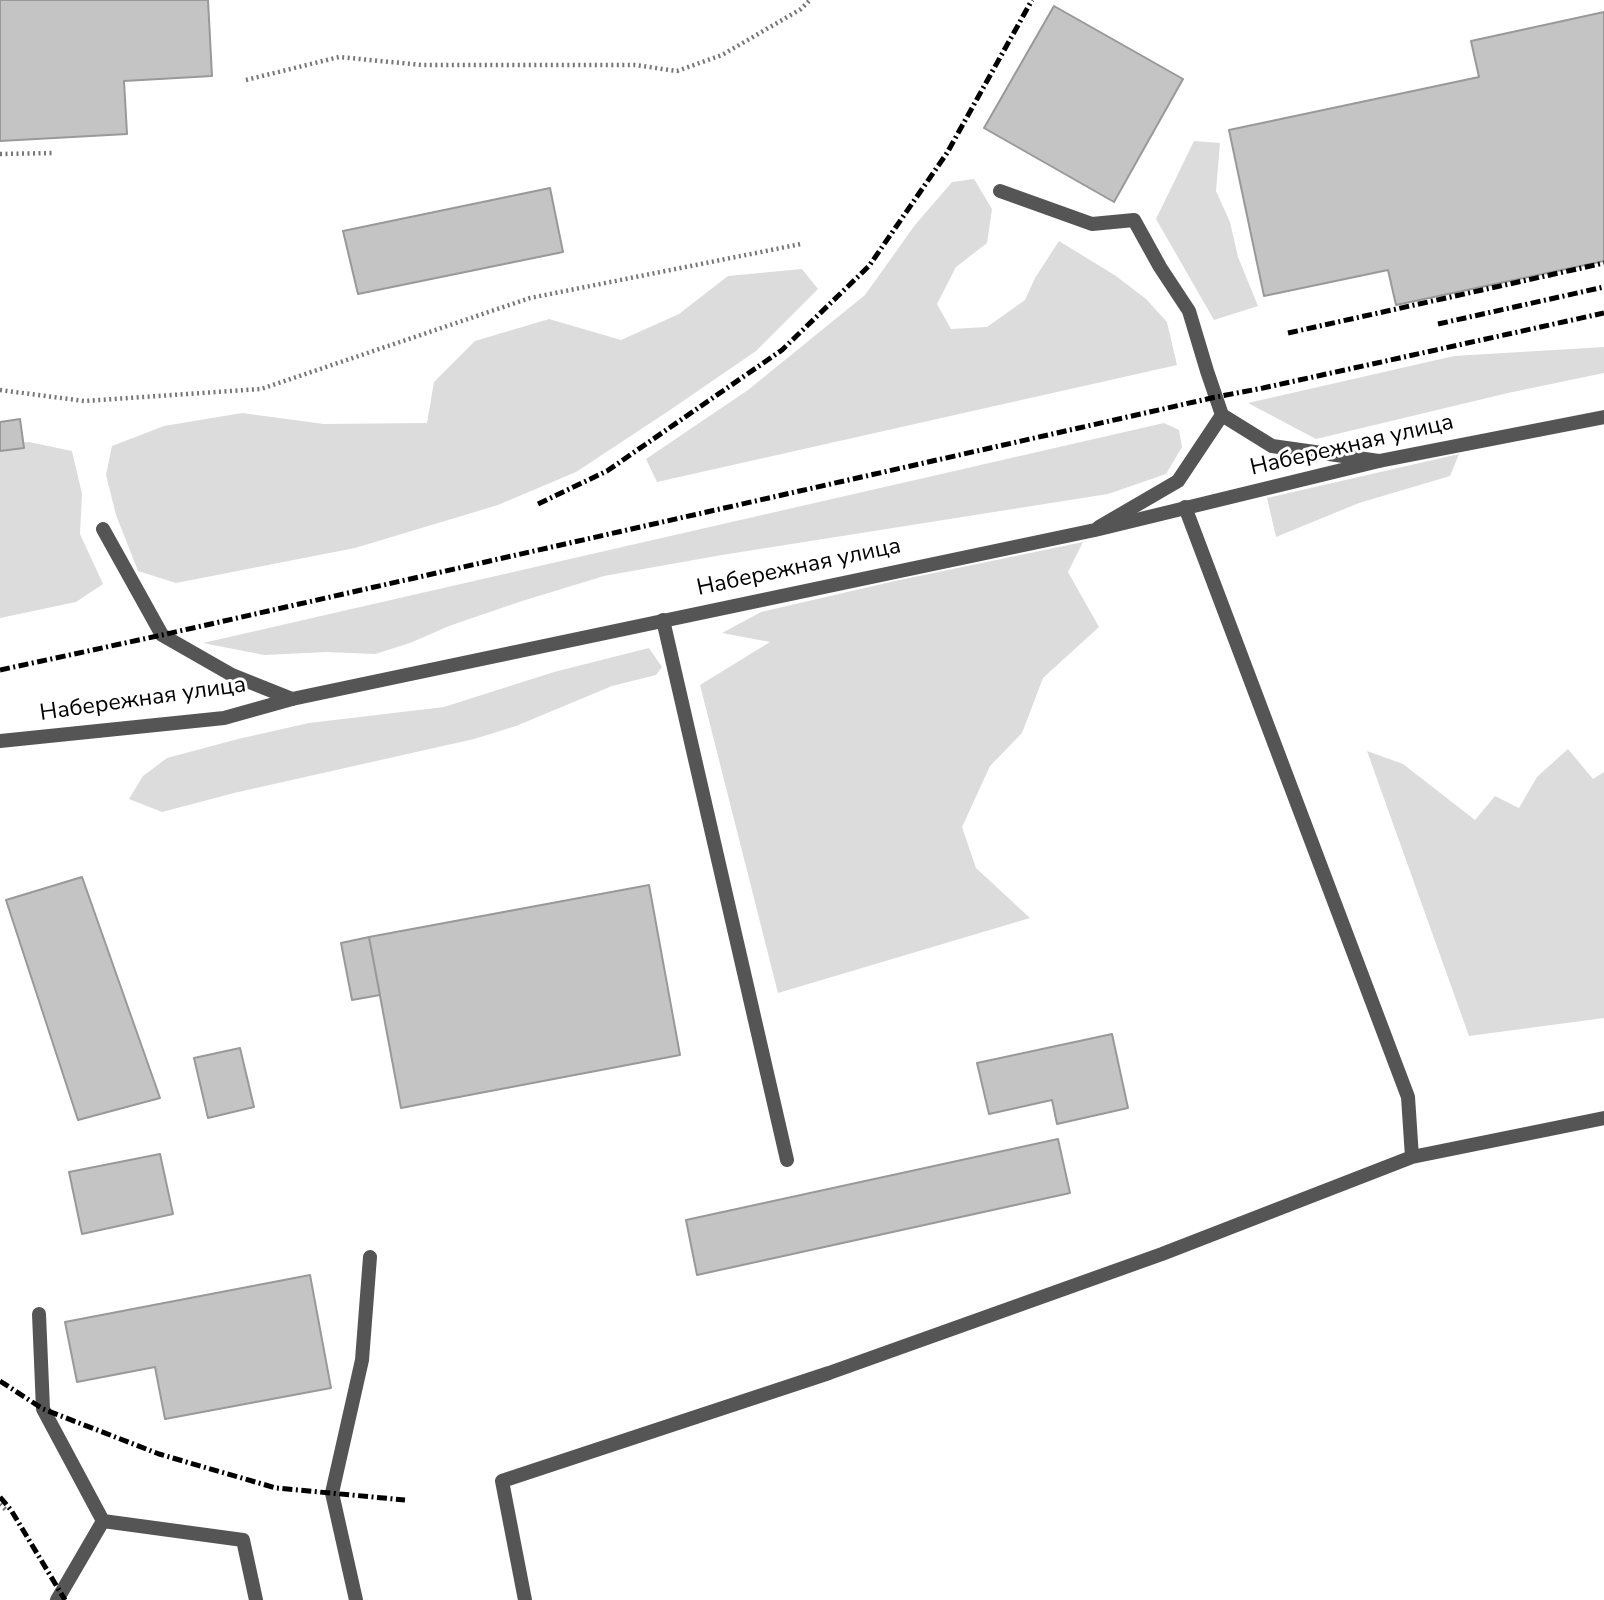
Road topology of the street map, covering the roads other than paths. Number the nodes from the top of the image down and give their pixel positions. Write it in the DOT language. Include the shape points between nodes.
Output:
graph roads {
  1 [pos="1000,191"];
  2 [pos="1222,415"];
  3 [pos="1604,416"];
  4 [pos="1379,461"];
  5 [pos="1185,508"];
  6 [pos="103,529"];
  7 [pos="1095,530"];
  8 [pos="663,620"];
  9 [pos="292,699"];
  10 [pos="0,741"];
  11 [pos="1604,1118"];
  12 [pos="1412,1157"];
  13 [pos="787,1160"];
  14 [pos="370,1257"];
  15 [pos="39,1314"];
  16 [pos="103,1521"];
  17 [pos="57,1600"];
  18 [pos="256,1600"];
  19 [pos="356,1600"];
  20 [pos="525,1600"];
  1 -- 2 [label="street" via="1092,224 1134,220 1189,311"];
  2 -- 4 [label="street" via="1272,446"];
  2 -- 7 [label="street" via="1178,481"];
  3 -- 4 [label="street, Набережная улица"];
  4 -- 5 [label="street, Набережная улица"];
  5 -- 7 [label="street, Набережная улица"];
  5 -- 12 [label="street" via="1408,1097"];
  6 -- 9 [label="street" via="162,635 232,675"];
  7 -- 8 [label="street, Набережная улица"];
  8 -- 9 [label="street, Набережная улица"];
  8 -- 13 [label="street"];
  9 -- 10 [label="street, Набережная улица" via="225,718"];
  11 -- 12 [label="street"];
  12 -- 20 [label="street" via="1162,1254 502,1481"];
  14 -- 19 [label="street" via="362,1360 332,1493"];
  15 -- 16 [label="street" via="43,1409"];
  16 -- 17 [label="street"];
  16 -- 18 [label="street" via="243,1540"];
}
